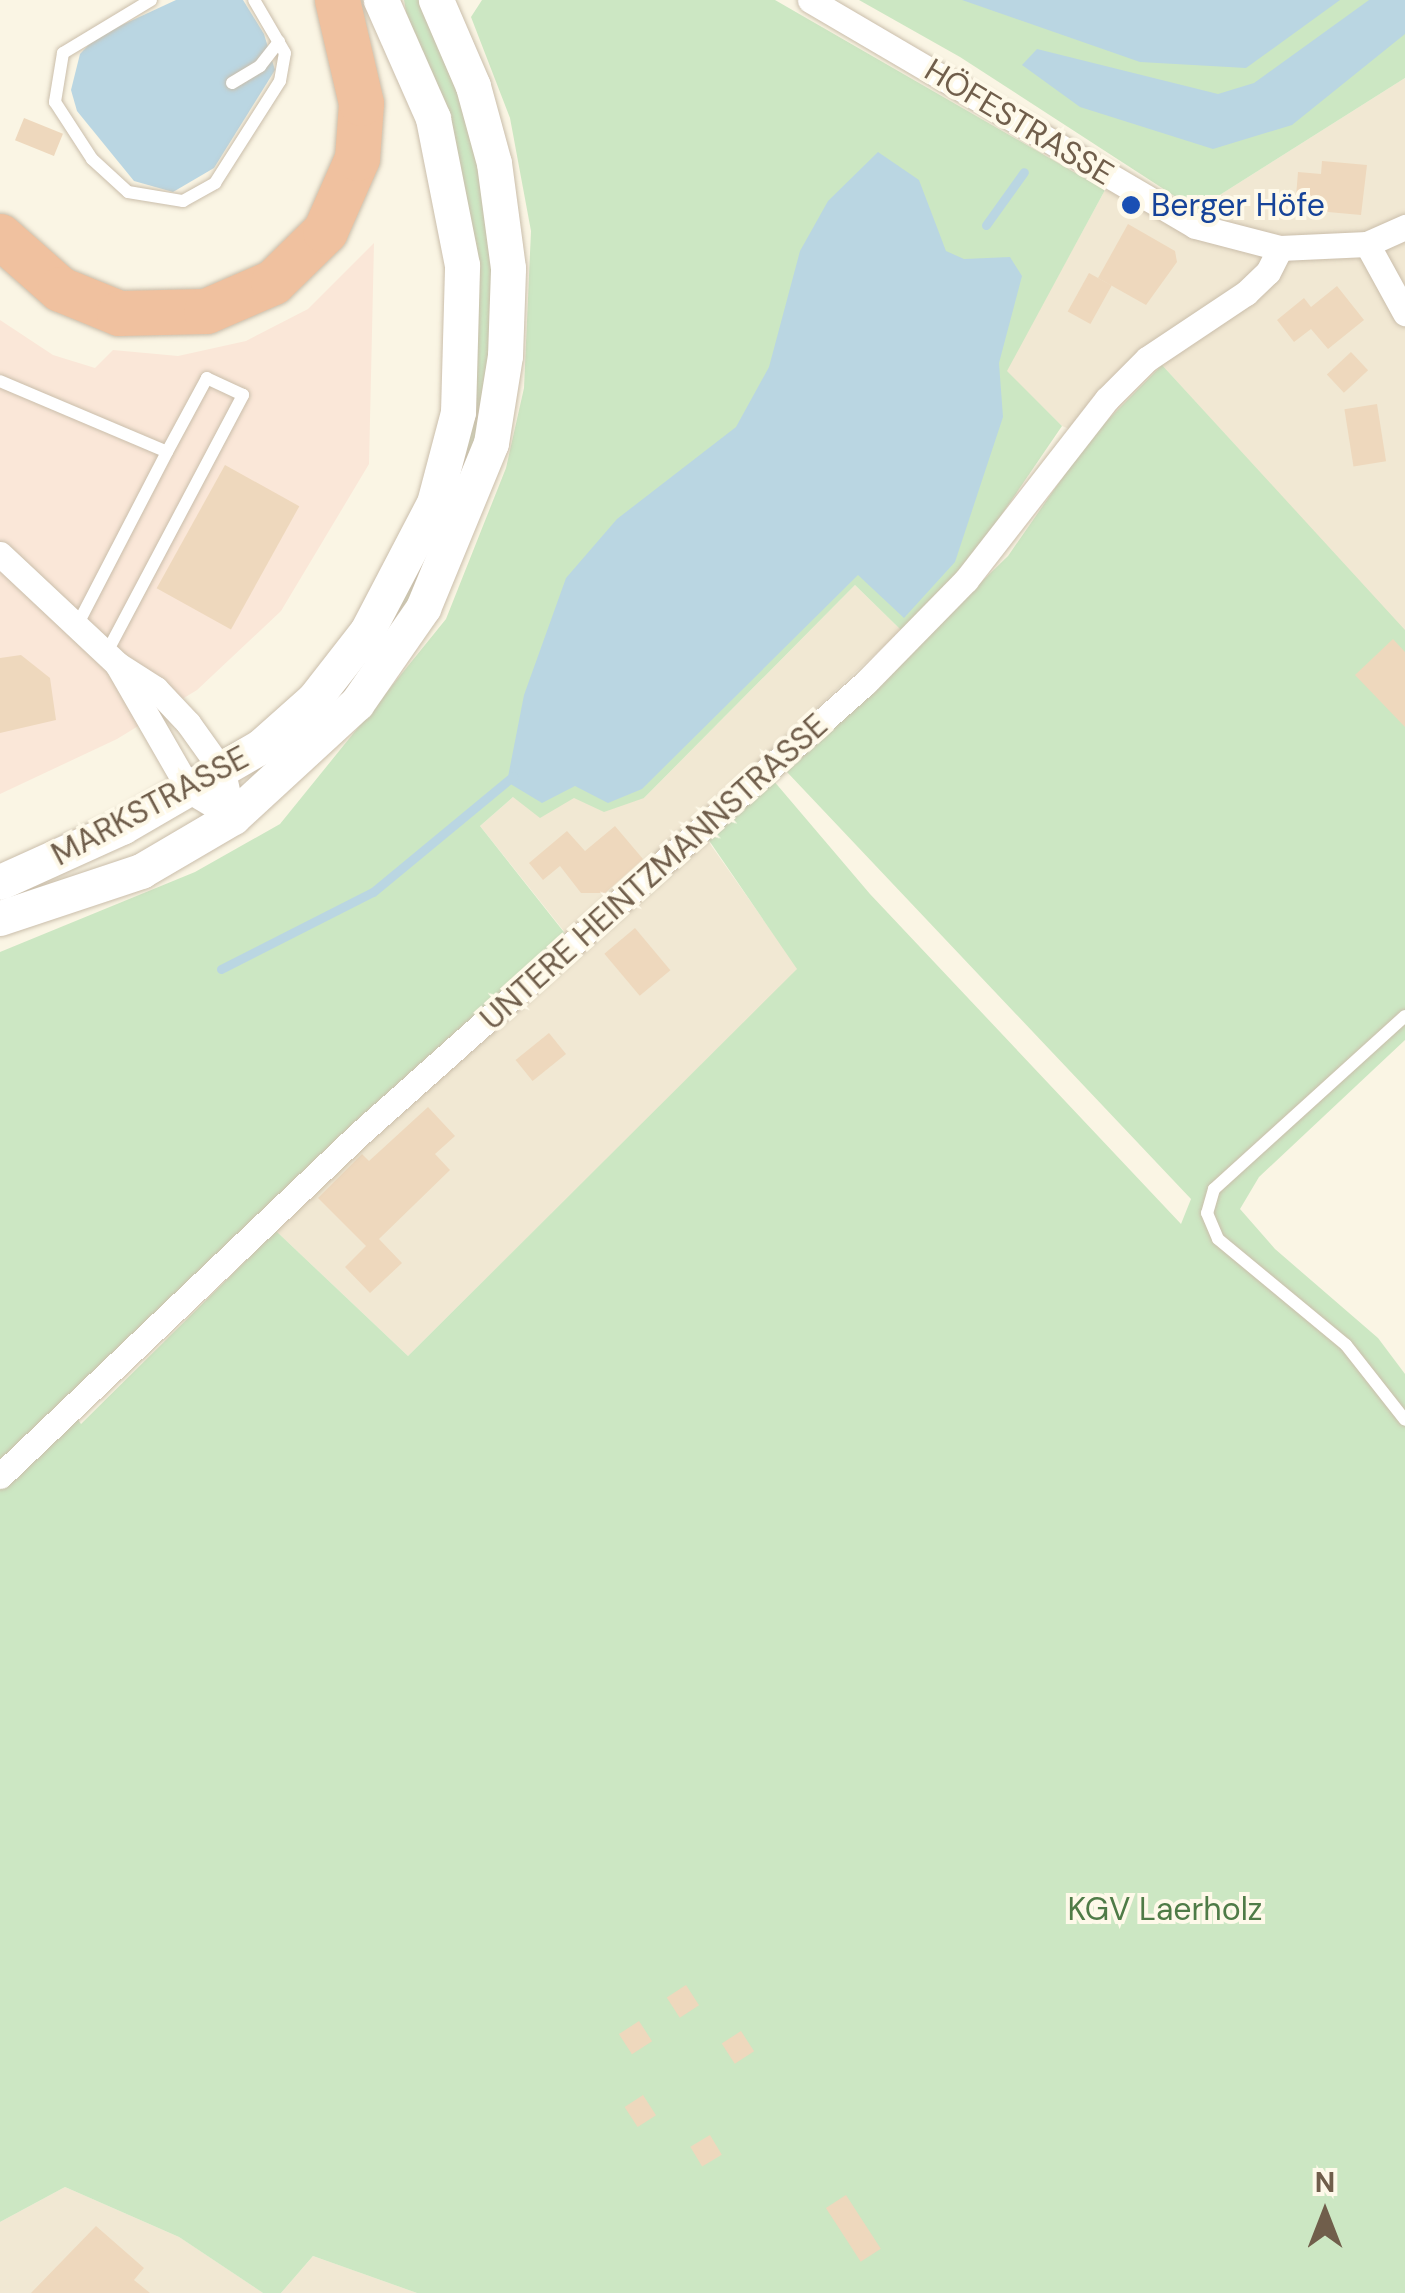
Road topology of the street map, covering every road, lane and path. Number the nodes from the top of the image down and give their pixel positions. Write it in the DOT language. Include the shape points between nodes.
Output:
graph roads {
  1 [pos="152,0"];
  2 [pos="254,0"];
  3 [pos="337,0"];
  4 [pos="381,0"];
  5 [pos="436,0"];
  6 [pos="810,0"];
  7 [pos="279,42"];
  8 [pos="232,84"];
  9 [pos="1405,227"];
  10 [pos="0,236"];
  11 [pos="1367,244"];
  12 [pos="1280,248"];
  13 [pos="1405,314"];
  14 [pos="0,381"];
  15 [pos="167,452"];
  16 [pos="0,554"];
  17 [pos="79,622"];
  18 [pos="112,658"];
  19 [pos="222,772"];
  20 [pos="190,791"];
  21 [pos="233,817"];
  22 [pos="0,882"];
  23 [pos="0,918"];
  24 [pos="1405,1016"];
  25 [pos="1405,1420"];
  26 [pos="0,1476"];
  1 -- 7 [label="lane" via="63,53 56,102 92,159 128,192 183,200 215,183 280,81 285,53"];
  2 -- 7 [label="lane"];
  3 -- 10 [label="highway" via="361,103 357,158 325,231 273,282 206,311 119,313 60,289"];
  4 -- 19 [label="main road, MARKSTRASSE" via="409,56 447,172 462,266 458,412 434,502 368,631 314,698"];
  5 -- 21 [label="main road, MARKSTRASSE" via="474,86 503,215 505,356 491,443 423,608 356,703"];
  6 -- 12 [label="street, HÖFESTRASSE" via="1195,226"];
  7 -- 8 [label="lane" via="260,66"];
  9 -- 11 [label="street, HÖFESTRASSE"];
  11 -- 12 [label="street, HÖFESTRASSE"];
  11 -- 13 [label="street"];
  12 -- 26 [label="street, UNTERE HEINTZMANNSTRASSE" via="1268,272 1246,292 1146,359 966,580 866,682 358,1135"];
  14 -- 15 [label="lane"];
  15 -- 17 [label="lane"];
  15 -- 18 [label="lane" via="207,378 242,395"];
  16 -- 17 [label="street"];
  17 -- 18 [label="street"];
  18 -- 19 [label="street" via="156,689"];
  18 -- 20 [label="street"];
  19 -- 20 [label="main road, MARKSTRASSE"];
  19 -- 21 [label="street"];
  20 -- 21 [label="street"];
  20 -- 22 [label="main road, MARKSTRASSE"];
  21 -- 23 [label="main road, MARKSTRASSE" via="141,871"];
  24 -- 25 [label="lane" via="1214,1190 1207,1213 1218,1239 1346,1345"];
}
